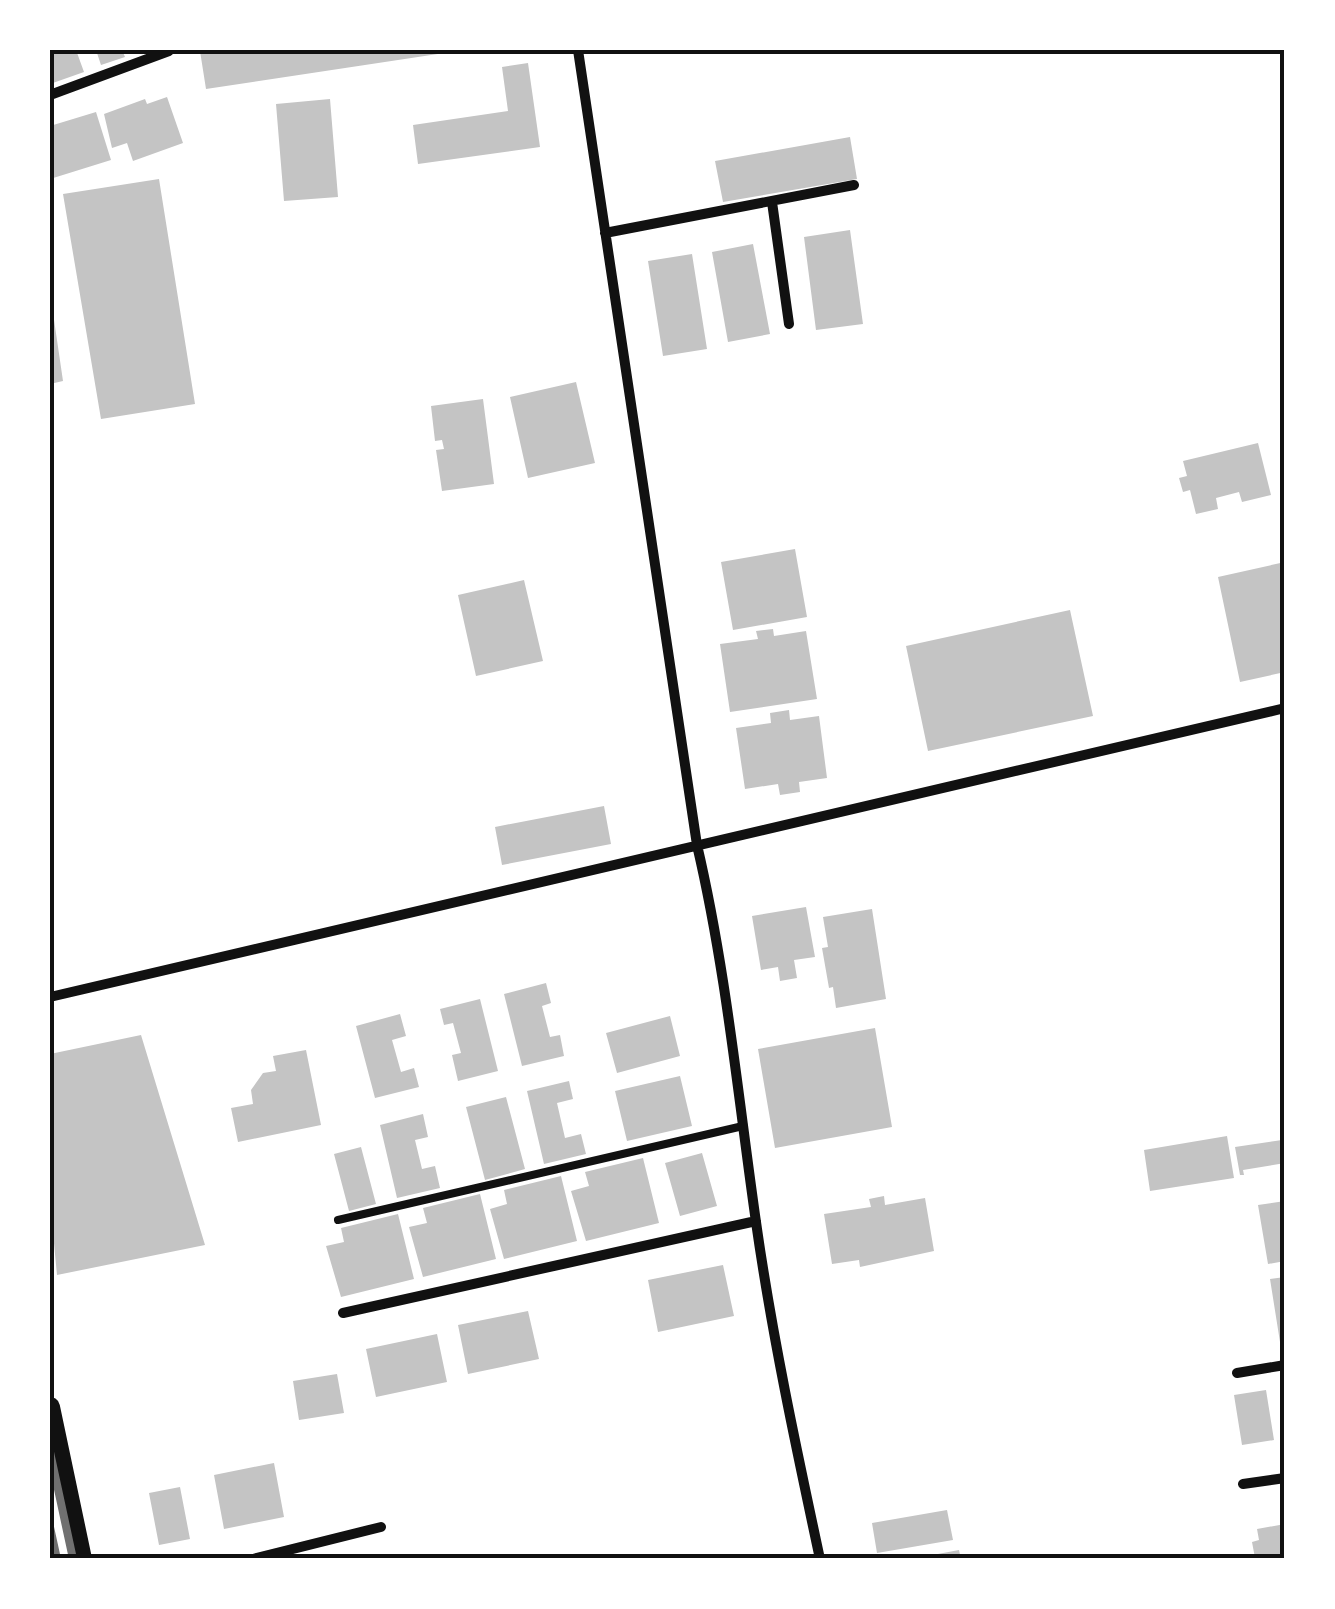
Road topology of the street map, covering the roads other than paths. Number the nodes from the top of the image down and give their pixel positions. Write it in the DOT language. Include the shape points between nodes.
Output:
graph roads {
  1 [pos="578,50"];
  2 [pos="169,51"];
  3 [pos="50,95"];
  4 [pos="854,185"];
  5 [pos="772,202"];
  6 [pos="606,233"];
  7 [pos="790,324"];
  8 [pos="1285,708"];
  9 [pos="697,846"];
  10 [pos="50,998"];
  11 [pos="743,1126"];
  12 [pos="338,1220"];
  13 [pos="756,1221"];
  14 [pos="344,1313"];
  15 [pos="1285,1365"];
  16 [pos="1237,1373"];
  17 [pos="50,1407"];
  18 [pos="1285,1478"];
  19 [pos="1243,1484"];
  20 [pos="381,1528"];
  21 [pos="82,1559"];
  22 [pos="252,1559"];
  23 [pos="820,1559"];
  1 -- 6 [label="street"];
  2 -- 3 [label="street"];
  4 -- 5 [label="street"];
  5 -- 6 [label="street"];
  5 -- 7 [label="street"];
  6 -- 9 [label="street"];
  8 -- 9 [label="street"];
  9 -- 10 [label="street"];
  9 -- 11 [label="street" via="717,930"];
  11 -- 12 [label="lane"];
  11 -- 13 [label="street"];
  13 -- 14 [label="street"];
  13 -- 23 [label="street"];
  15 -- 16 [label="street"];
  17 -- 21 [label="main road"];
  18 -- 19 [label="street"];
  20 -- 22 [label="street"];
}
